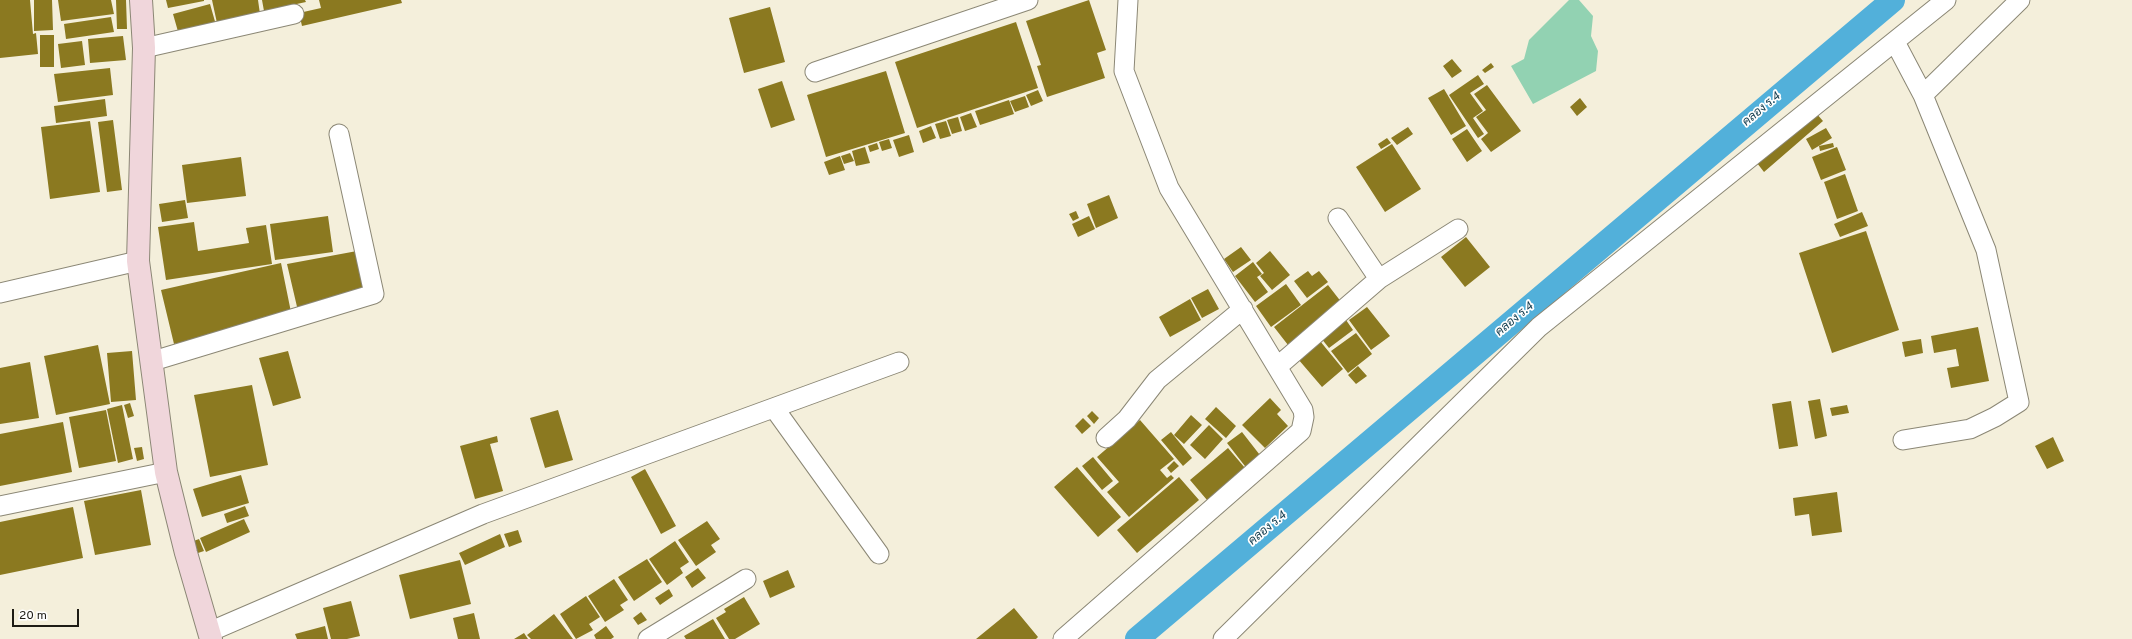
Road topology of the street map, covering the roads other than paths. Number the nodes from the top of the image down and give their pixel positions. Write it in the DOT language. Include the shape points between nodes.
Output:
graph roads {
  1 [pos="141,0"];
  2 [pos="1028,0"];
  3 [pos="1128,0"];
  4 [pos="1946,0"];
  5 [pos="2020,0"];
  6 [pos="294,14"];
  7 [pos="1895,42"];
  8 [pos="144,48"];
  9 [pos="815,72"];
  10 [pos="1923,95"];
  11 [pos="339,134"];
  12 [pos="1338,218"];
  13 [pos="1458,229"];
  14 [pos="138,261"];
  15 [pos="1379,278"];
  16 [pos="0,293"];
  17 [pos="1243,309"];
  18 [pos="153,361"];
  19 [pos="899,362"];
  20 [pos="1277,367"];
  21 [pos="774,408"];
  22 [pos="1106,438"];
  23 [pos="1903,440"];
  24 [pos="166,472"];
  25 [pos="0,506"];
  26 [pos="879,554"];
  27 [pos="746,579"];
  28 [pos="210,635"];
  29 [pos="648,639"];
  30 [pos="1063,639"];
  31 [pos="1223,639"];
  1 -- 8 [label="street"];
  2 -- 9 [label="street"];
  3 -- 17 [label="street" via="1124,71 1169,188"];
  4 -- 7 [label="street"];
  5 -- 10 [label="street"];
  6 -- 8 [label="street"];
  7 -- 10 [label="street"];
  7 -- 31 [label="street" via="1539,327"];
  8 -- 14 [label="street"];
  10 -- 23 [label="street" via="1986,250 2019,402 1970,429"];
  11 -- 18 [label="street" via="374,294"];
  12 -- 15 [label="street"];
  13 -- 15 [label="street"];
  14 -- 16 [label="street"];
  14 -- 18 [label="street"];
  15 -- 20 [label="street"];
  17 -- 20 [label="street"];
  17 -- 22 [label="street" via="1157,380 1127,419"];
  18 -- 24 [label="street"];
  19 -- 21 [label="street"];
  20 -- 30 [label="street" via="1303,410 1302,431"];
  21 -- 26 [label="street"];
  21 -- 28 [label="street" via="483,514 335,576"];
  24 -- 25 [label="street"];
  24 -- 28 [label="street"];
  27 -- 29 [label="street"];
}
